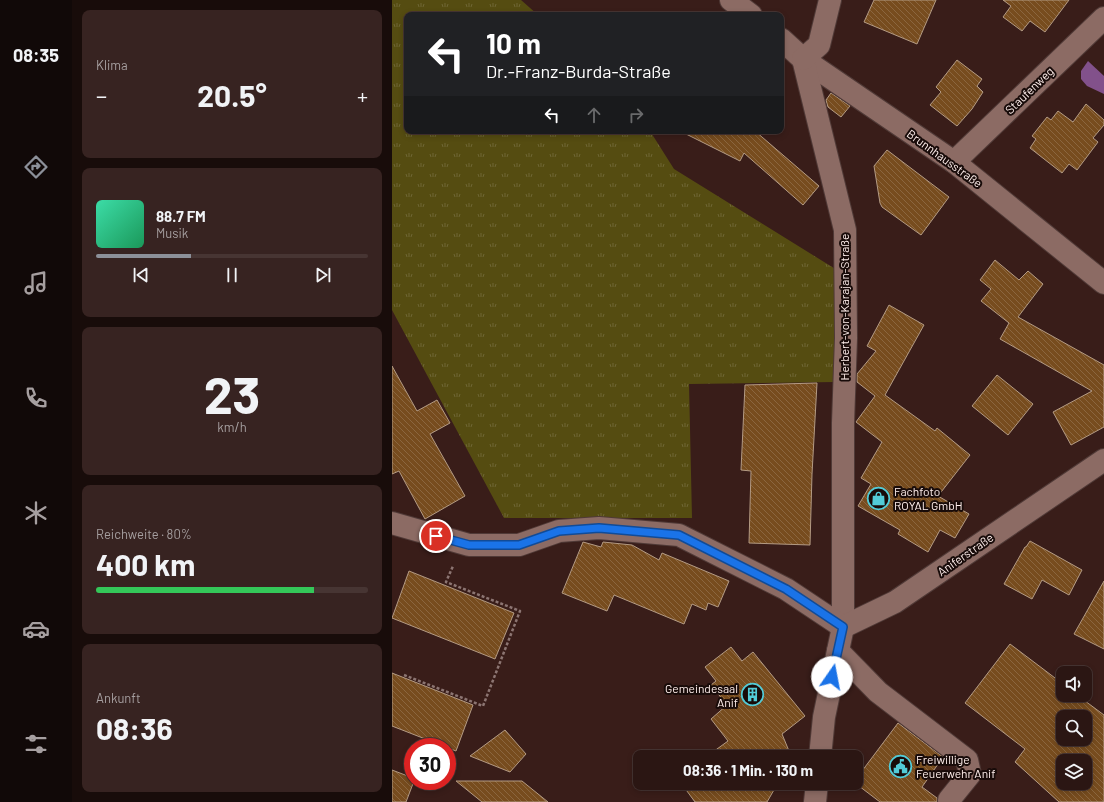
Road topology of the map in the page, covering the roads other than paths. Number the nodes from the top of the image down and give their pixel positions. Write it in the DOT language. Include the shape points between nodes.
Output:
graph roads {
  1 [pos="730,0"];
  2 [pos="830,0"];
  3 [pos="747,12"];
  4 [pos="1104,18"];
  5 [pos="784,42"];
  6 [pos="803,59"];
  7 [pos="954,162"];
  8 [pos="1104,283"];
  9 [pos="1104,460"];
  10 [pos="392,523"];
  11 [pos="843,627"];
  12 [pos="838,651"];
  13 [pos="821,750"];
  14 [pos="816,790"];
  15 [pos="949,800"];
  16 [pos="815,802"];
  1 -- 3 [label="street"];
  2 -- 6 [label="street" via="819,45"];
  4 -- 7 [label="street, Staufenweg"];
  5 -- 6 [label="street, Brunnhausstraße"];
  6 -- 7 [label="street, Brunnhausstraße"];
  6 -- 11 [label="street, Herbert-von-Karajan-Straße" via="844,230 846,338 843,423"];
  7 -- 8 [label="street, Brunnhausstraße"];
  9 -- 11 [label="street, Aniferstraße" via="895,602"];
  10 -- 11 [label="street" via="469,545 519,545 559,531 599,528 679,535 786,589"];
  11 -- 12 [label="street"];
  12 -- 13 [label="street" via="824,717"];
  12 -- 15 [label="street" via="878,692 968,760 970,774"];
  14 -- 16 [label="street"];
}
